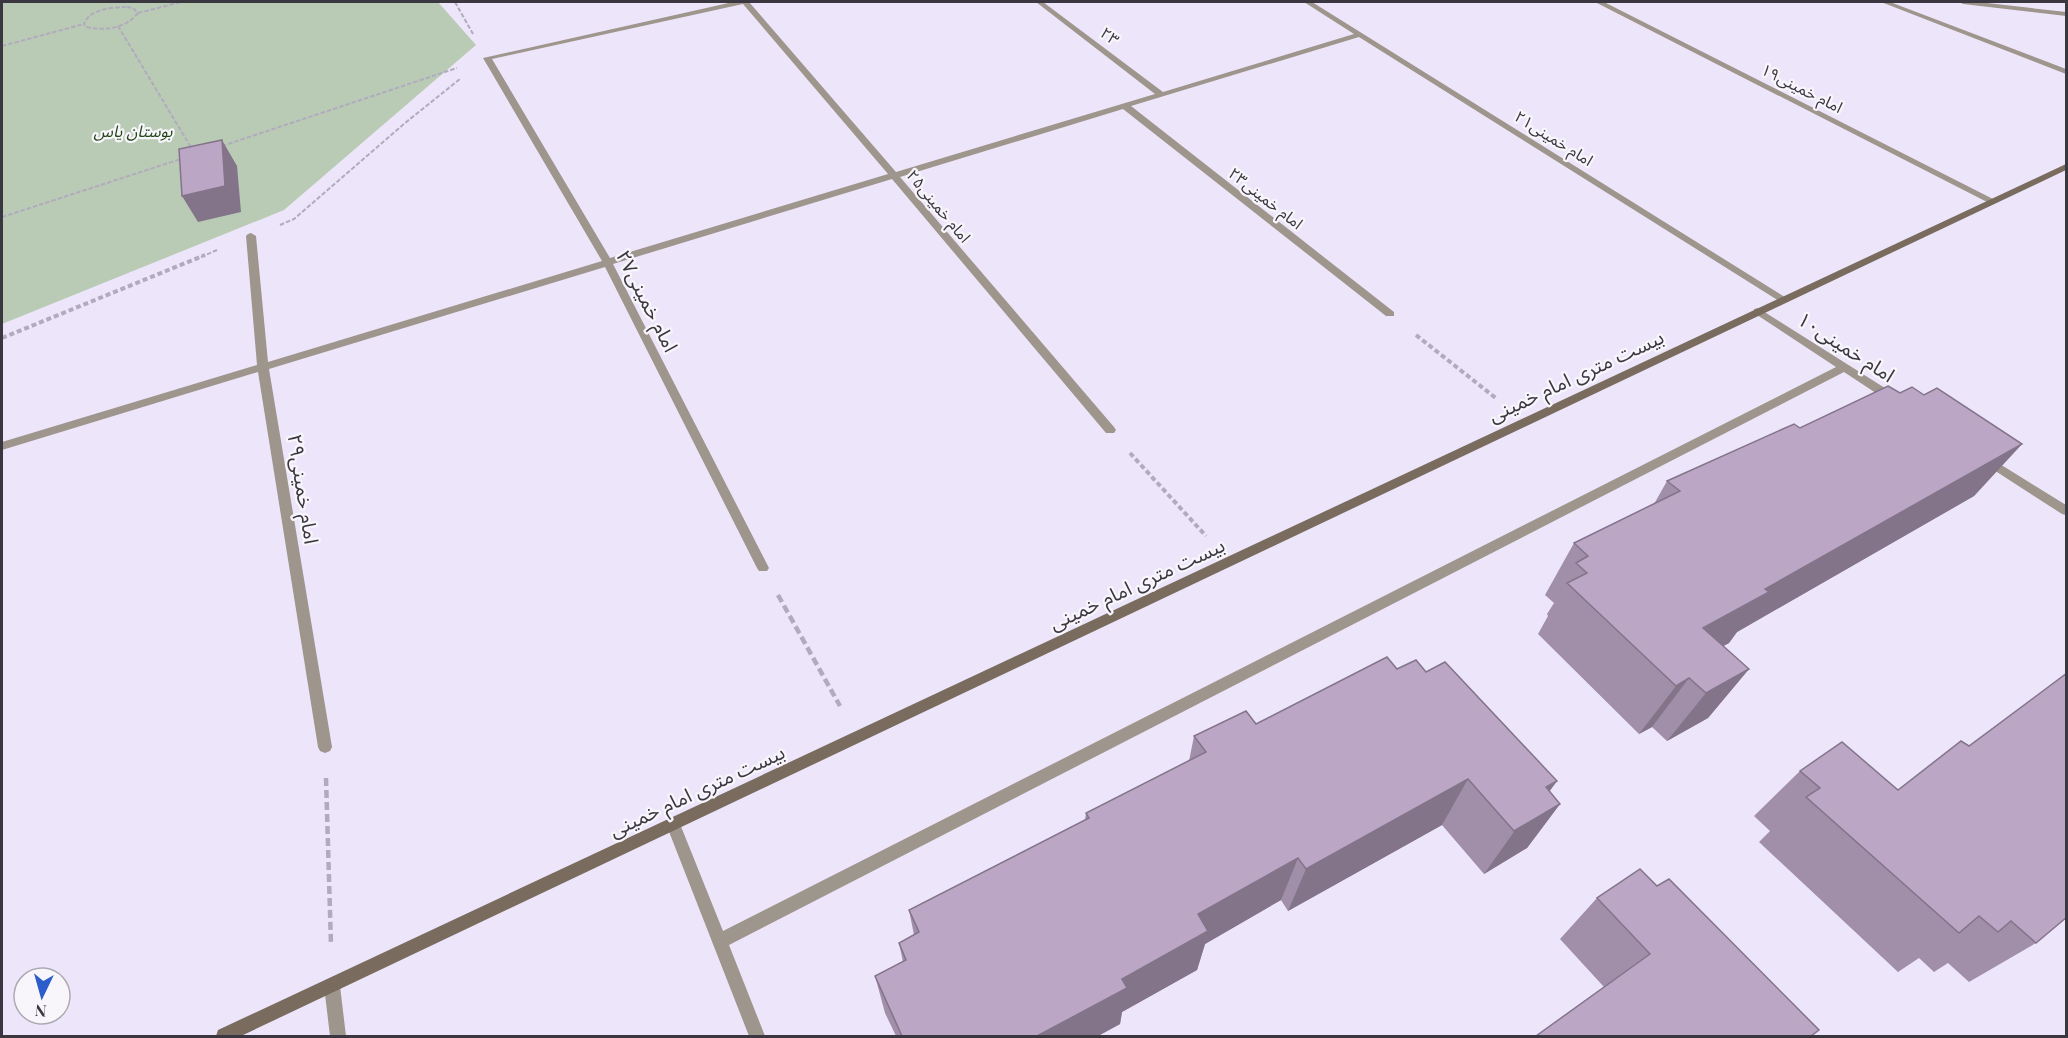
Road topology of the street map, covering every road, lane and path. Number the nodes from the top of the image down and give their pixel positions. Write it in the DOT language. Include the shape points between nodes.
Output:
graph roads {
  1 [pos="108,2"];
  2 [pos="181,2"];
  3 [pos="455,2"];
  4 [pos="741,2"];
  5 [pos="746,2"];
  6 [pos="1039,2"];
  7 [pos="1308,2"];
  8 [pos="1599,2"];
  9 [pos="1885,2"];
  10 [pos="1963,2"];
  11 [pos="111,8"];
  12 [pos="138,13"];
  13 [pos="2067,14"];
  14 [pos="84,24"];
  15 [pos="118,26"];
  16 [pos="1361,34"];
  17 [pos="2,46"];
  18 [pos="487,58"];
  19 [pos="2067,72"];
  20 [pos="1162,95"];
  21 [pos="1125,106"];
  22 [pos="217,148"];
  23 [pos="2066,168"];
  24 [pos="894,176"];
  25 [pos="1992,201"];
  26 [pos="2,217"];
  27 [pos="251,236"];
  28 [pos="608,263"];
  29 [pos="1783,299"];
  30 [pos="1758,311"];
  31 [pos="1390,314"];
  32 [pos="262,367"];
  33 [pos="1844,367"];
  34 [pos="1902,405"];
  35 [pos="1526,421"];
  36 [pos="1110,430"];
  37 [pos="2,446"];
  38 [pos="1979,455"];
  39 [pos="2067,511"];
  40 [pos="1230,561"];
  41 [pos="763,568"];
  42 [pos="857,737"];
  43 [pos="325,747"];
  44 [pos="673,824"];
  45 [pos="719,942"];
  46 [pos="332,986"];
  47 [pos="224,1036"];
  48 [pos="338,1036"];
  49 [pos="757,1036"];
  1 -- 11 [label="path"];
  2 -- 12 [label="path"];
  3 -- 18 [label="path"];
  4 -- 18 [label="street"];
  5 -- 24 [label="street, امام خمینی۲۵"];
  6 -- 20 [label="street, ۲۳"];
  7 -- 16 [label="street, امام خمینی۲۱"];
  8 -- 25 [label="street, امام خمینی۱۹"];
  9 -- 19 [label="street"];
  10 -- 13 [label="street"];
  11 -- 12 [label="path" via="127,7"];
  11 -- 14 [label="path" via="87,17"];
  12 -- 15 [label="path" via="133,20"];
  14 -- 15 [label="path" via="100,29"];
  14 -- 17 [label="path"];
  15 -- 26 [label="path" via="195,155"];
  16 -- 20 [label="street"];
  16 -- 29 [label="street, امام خمینی۲۱"];
  18 -- 22 [label="path"];
  18 -- 28 [label="street, امام خمینی۲۷"];
  20 -- 21 [label="street"];
  21 -- 24 [label="street"];
  21 -- 31 [label="street, امام خمینی۲۳"];
  23 -- 25 [label="main road, بیست متری امام خمینی"];
  24 -- 28 [label="street"];
  24 -- 36 [label="street, امام خمینی۲۵"];
  25 -- 29 [label="main road, بیست متری امام خمینی"];
  27 -- 32 [label="street, امام خمینی۲۹"];
  28 -- 32 [label="street"];
  28 -- 41 [label="street, امام خمینی۲۷"];
  29 -- 30 [label="main road, بیست متری امام خمینی"];
  30 -- 33 [label="street, امام خمینی۱۰"];
  30 -- 35 [label="main road, بیست متری امام خمینی"];
  31 -- 35 [label="path"];
  32 -- 37 [label="street"];
  32 -- 43 [label="street, امام خمینی۲۹"];
  33 -- 34 [label="street, امام خمینی۱۰"];
  33 -- 45 [label="street"];
  35 -- 40 [label="main road, بیست متری امام خمینی"];
  36 -- 40 [label="path"];
  38 -- 39 [label="street"];
  40 -- 42 [label="main road, بیست متری امام خمینی"];
  41 -- 42 [label="path"];
  42 -- 44 [label="main road, بیست متری امام خمینی"];
  43 -- 46 [label="path"];
  44 -- 45 [label="street"];
  44 -- 46 [label="main road, بیست متری امام خمینی"];
  45 -- 49 [label="street"];
  46 -- 47 [label="main road, بیست متری امام خمینی"];
  46 -- 48 [label="street"];
}
